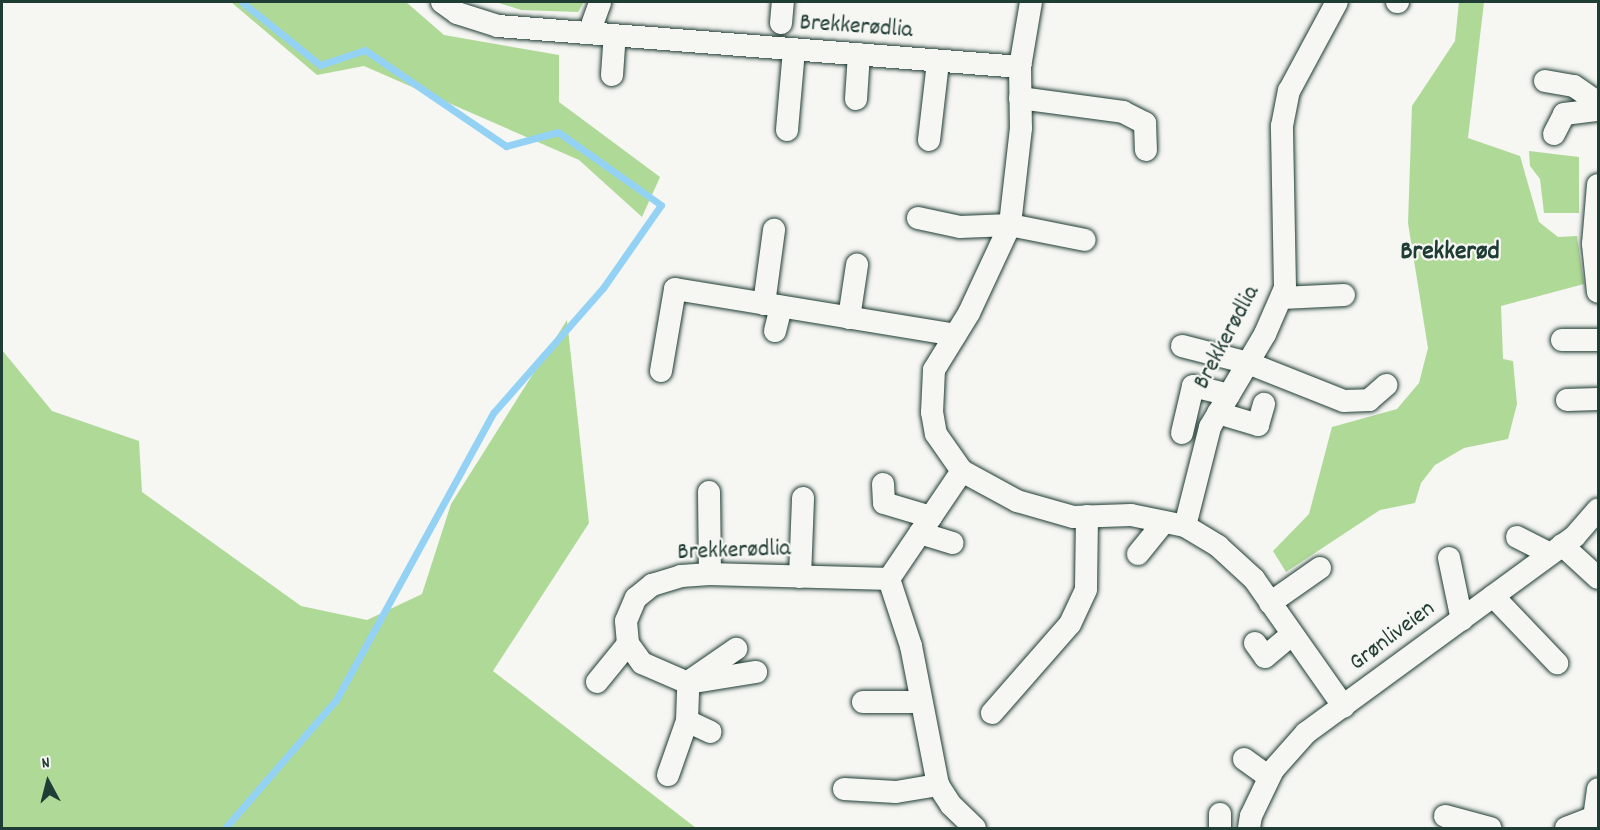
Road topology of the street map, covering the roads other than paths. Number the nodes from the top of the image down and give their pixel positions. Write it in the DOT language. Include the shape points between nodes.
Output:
graph roads {
  1 [pos="442,2"];
  2 [pos="600,2"];
  3 [pos="1030,2"];
  4 [pos="1337,2"];
  5 [pos="589,33"];
  6 [pos="615,36"];
  7 [pos="794,50"];
  8 [pos="859,54"];
  9 [pos="938,62"];
  10 [pos="1020,67"];
  11 [pos="612,75"];
  12 [pos="1545,81"];
  13 [pos="1020,98"];
  14 [pos="856,99"];
  15 [pos="1599,103"];
  16 [pos="1599,110"];
  17 [pos="787,130"];
  18 [pos="1554,134"];
  19 [pos="929,140"];
  20 [pos="1146,150"];
  21 [pos="1599,185"];
  22 [pos="918,218"];
  23 [pos="1010,225"];
  24 [pos="774,230"];
  25 [pos="1085,240"];
  26 [pos="857,265"];
  27 [pos="1598,284"];
  28 [pos="1344,295"];
  29 [pos="1282,298"];
  30 [pos="773,305"];
  31 [pos="849,318"];
  32 [pos="775,331"];
  33 [pos="955,335"];
  34 [pos="1599,339"];
  35 [pos="1562,340"];
  36 [pos="1182,346"];
  37 [pos="1248,363"];
  38 [pos="662,370"];
  39 [pos="1386,385"];
  40 [pos="1599,399"];
  41 [pos="1568,400"];
  42 [pos="1224,404"];
  43 [pos="1264,404"];
  44 [pos="1182,434"];
  45 [pos="962,471"];
  46 [pos="883,484"];
  47 [pos="709,492"];
  48 [pos="803,498"];
  49 [pos="1599,510"];
  50 [pos="1087,516"];
  51 [pos="1175,524"];
  52 [pos="925,525"];
  53 [pos="1517,537"];
  54 [pos="953,543"];
  55 [pos="1556,550"];
  56 [pos="1138,554"];
  57 [pos="1449,558"];
  58 [pos="1320,568"];
  59 [pos="710,574"];
  60 [pos="800,577"];
  61 [pos="1599,578"];
  62 [pos="889,579"];
  63 [pos="1493,596"];
  64 [pos="1270,603"];
  65 [pos="1462,620"];
  66 [pos="1292,634"];
  67 [pos="1255,643"];
  68 [pos="628,644"];
  69 [pos="736,649"];
  70 [pos="1557,663"];
  71 [pos="756,672"];
  72 [pos="597,682"];
  73 [pos="688,683"];
  74 [pos="863,702"];
  75 [pos="921,702"];
  76 [pos="1344,707"];
  77 [pos="992,713"];
  78 [pos="687,721"];
  79 [pos="711,732"];
  80 [pos="1244,759"];
  81 [pos="668,774"];
  82 [pos="1269,777"];
  83 [pos="938,784"];
  84 [pos="843,789"];
  85 [pos="1599,789"];
  86 [pos="1445,816"];
  87 [pos="1596,817"];
  88 [pos="975,828"];
  89 [pos="1250,828"];
  90 [pos="1490,828"];
  91 [pos="1566,828"];
  1 -- 5 [label="street, Brekkerødlia" via="457,13 498,26"];
  2 -- 5 [label="street"];
  3 -- 10 [label="street"];
  4 -- 29 [label="street, Brekkerødlia" via="1289,92 1282,126"];
  5 -- 6 [label="street, Brekkerødlia"];
  6 -- 7 [label="street, Brekkerødlia"];
  6 -- 11 [label="street"];
  7 -- 8 [label="street, Brekkerødlia"];
  7 -- 17 [label="street"];
  8 -- 9 [label="street, Brekkerødlia"];
  8 -- 14 [label="street"];
  9 -- 10 [label="street, Brekkerødlia"];
  9 -- 19 [label="street"];
  10 -- 13 [label="street"];
  12 -- 15 [label="street" via="1574,87"];
  13 -- 20 [label="street" via="1123,111 1145,123"];
  13 -- 23 [label="street"];
  16 -- 18 [label="street" via="1564,114"];
  21 -- 27 [label="street" via="1593,244"];
  22 -- 23 [label="street" via="960,227"];
  23 -- 25 [label="street"];
  23 -- 33 [label="street" via="996,260"];
  24 -- 30 [label="street"];
  26 -- 31 [label="street"];
  28 -- 29 [label="street"];
  29 -- 37 [label="street, Brekkerødlia"];
  30 -- 31 [label="street"];
  30 -- 32 [label="street"];
  30 -- 38 [label="street" via="675,289"];
  31 -- 33 [label="street"];
  33 -- 45 [label="street" via="934,370 932,412 936,434"];
  34 -- 35 [label="street"];
  36 -- 37 [label="street"];
  37 -- 39 [label="street" via="1344,401 1370,400"];
  37 -- 42 [label="street, Brekkerødlia"];
  40 -- 41 [label="street"];
  42 -- 43 [label="street" via="1258,424"];
  42 -- 44 [label="street" via="1192,386"];
  42 -- 51 [label="street, Brekkerødlia" via="1210,427"];
  45 -- 50 [label="street" via="1017,501 1073,517"];
  45 -- 52 [label="street"];
  46 -- 52 [label="street" via="884,502"];
  47 -- 59 [label="street"];
  48 -- 60 [label="street"];
  49 -- 55 [label="street, Grønliveien"];
  50 -- 51 [label="street" via="1131,515"];
  50 -- 77 [label="street" via="1086,589 1070,624"];
  51 -- 56 [label="street"];
  51 -- 64 [label="street" via="1218,546 1254,579"];
  52 -- 54 [label="street"];
  52 -- 62 [label="street"];
  53 -- 55 [label="street"];
  55 -- 61 [label="street"];
  55 -- 63 [label="street, Grønliveien"];
  57 -- 65 [label="street"];
  58 -- 64 [label="street"];
  59 -- 60 [label="street, Brekkerødlia"];
  59 -- 68 [label="street, Brekkerødlia" via="681,576 652,585 636,598 626,621"];
  60 -- 62 [label="street, Brekkerødlia"];
  62 -- 75 [label="street" via="911,646"];
  63 -- 65 [label="street, Grønliveien"];
  63 -- 70 [label="street"];
  64 -- 66 [label="street"];
  65 -- 76 [label="street, Grønliveien"];
  66 -- 67 [label="street" via="1265,657"];
  66 -- 76 [label="street"];
  68 -- 72 [label="street"];
  68 -- 73 [label="street" via="642,663"];
  69 -- 73 [label="street"];
  71 -- 73 [label="street"];
  73 -- 78 [label="street"];
  74 -- 75 [label="street"];
  75 -- 83 [label="street"];
  76 -- 82 [label="street, Grønliveien" via="1306,733"];
  78 -- 79 [label="street"];
  78 -- 81 [label="street"];
  80 -- 82 [label="street"];
  82 -- 89 [label="street, Grønliveien" via="1251,816"];
  83 -- 84 [label="street" via="896,792"];
  83 -- 88 [label="street" via="951,805"];
  85 -- 87 [label="street"];
  86 -- 90 [label="street"];
  87 -- 91 [label="street"];
}
